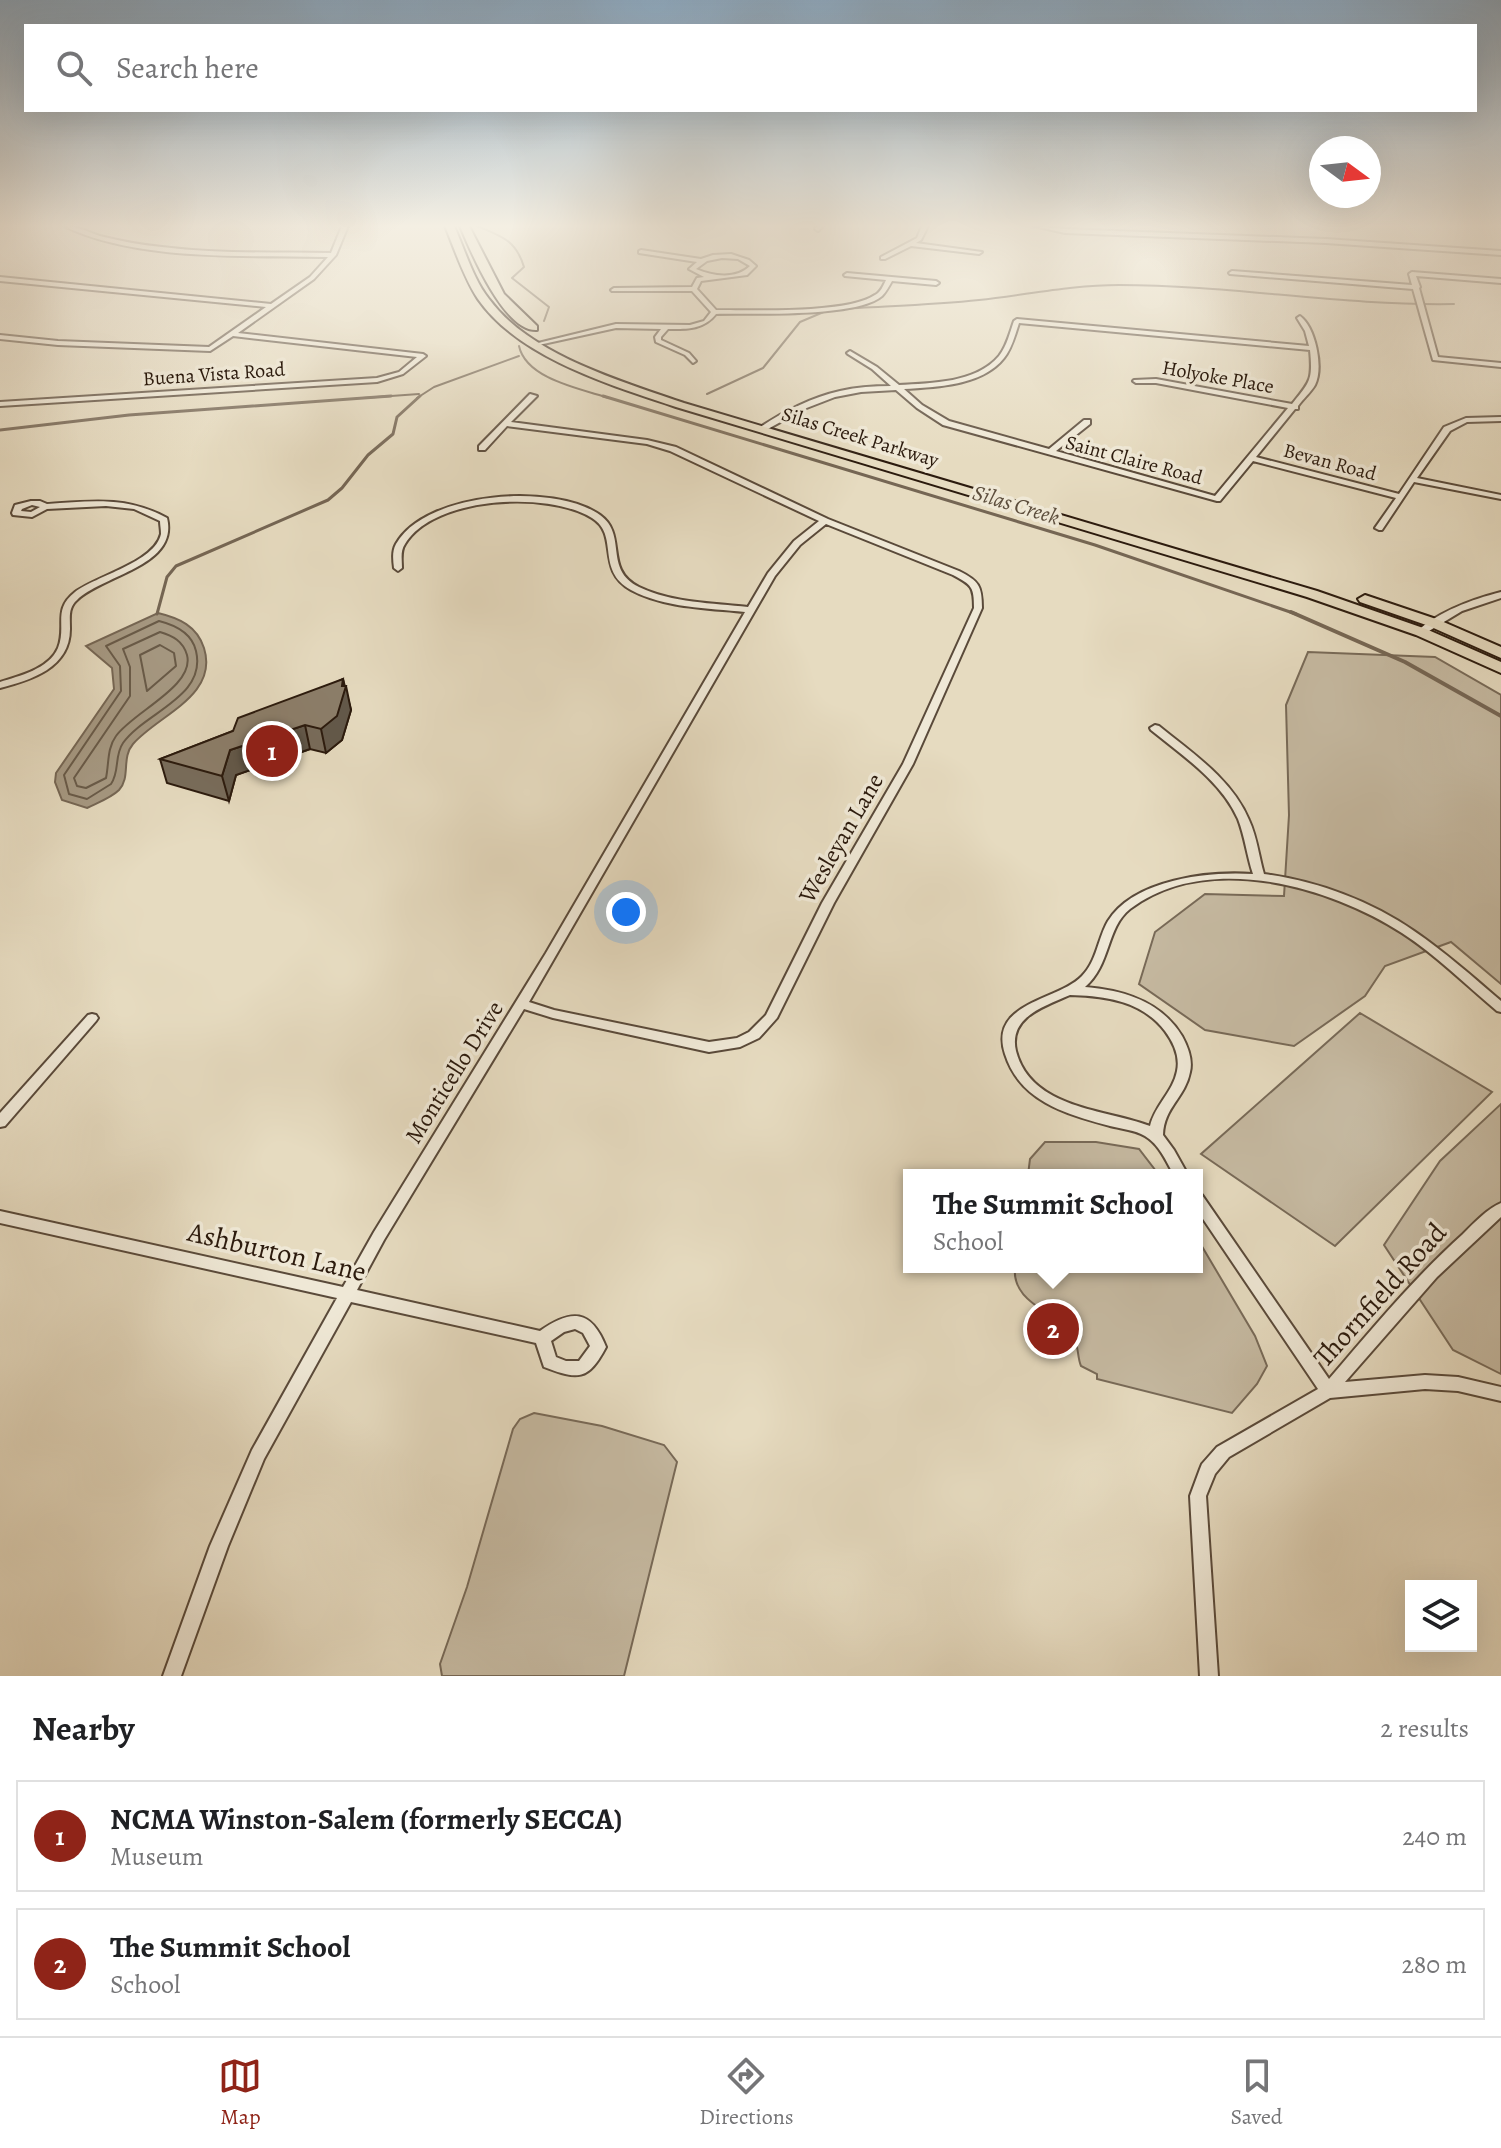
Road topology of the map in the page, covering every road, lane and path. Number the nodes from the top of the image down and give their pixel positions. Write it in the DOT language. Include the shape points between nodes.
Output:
graph roads {
  1 [pos="255,304"];
  2 [pos="275,304"];
  3 [pos="487,304"];
  4 [pos="506,304"];
  5 [pos="707,304"];
  6 [pos="848,304"];
  7 [pos="1421,304"];
  8 [pos="273,306"];
  9 [pos="714,312"];
  10 [pos="1300,318"];
  11 [pos="665,328"];
  12 [pos="231,334"];
  13 [pos="0,337"];
  14 [pos="552,341"];
  15 [pos="536,345"];
  16 [pos="1311,348"];
  17 [pos="850,353"];
  18 [pos="693,361"];
  19 [pos="1501,365"];
  20 [pos="1136,381"];
  21 [pos="895,387"];
  22 [pos="533,396"];
  23 [pos="0,404"];
  24 [pos="1295,407"];
  25 [pos="1501,419"];
  26 [pos="1087,422"];
  27 [pos="506,424"];
  28 [pos="769,425"];
  29 [pos="482,448"];
  30 [pos="1049,453"];
  31 [pos="1252,458"];
  32 [pos="1414,480"];
  33 [pos="1399,496"];
  34 [pos="1501,497"];
  35 [pos="45,507"];
  36 [pos="825,521"];
  37 [pos="1379,528"];
  38 [pos="398,568"];
  39 [pos="1501,595"];
  40 [pos="750,610"];
  41 [pos="1428,628"];
  42 [pos="1501,653"];
  43 [pos="1501,668"];
  44 [pos="0,685"];
  45 [pos="1155,728"];
  46 [pos="1259,875"];
  47 [pos="1068,991"];
  48 [pos="522,1004"];
  49 [pos="1501,1008"];
  50 [pos="92,1018"];
  51 [pos="0,1122"];
  52 [pos="1156,1136"];
  53 [pos="1177,1169"];
  54 [pos="1203,1208"];
  55 [pos="1501,1209"];
  56 [pos="0,1217"];
  57 [pos="347,1295"];
  58 [pos="542,1338"];
  59 [pos="1328,1391"];
  60 [pos="1501,1394"];
  61 [pos="172,1676"];
  62 [pos="1209,1676"];
  1 -- 8 [label="street"];
  2 -- 8 [label="street"];
  3 -- 15 [label="main road, Silas Creek Parkway"];
  4 -- 14 [label="main road, Silas Creek Parkway"];
  5 -- 9 [label="street"];
  6 -- 9 [label="street"];
  7 -- 19 [label="street" via="1435,359"];
  8 -- 12 [label="street"];
  9 -- 11 [label="street" via="697,326"];
  10 -- 16 [label="street, Saint Claire Road"];
  11 -- 14 [label="street" via="616,326"];
  11 -- 18 [label="street" via="658,341"];
  12 -- 13 [label="street" via="210,349"];
  12 -- 23 [label="street, Buena Vista Road" via="423,356 401,373 377,380"];
  14 -- 15 [label="street"];
  14 -- 28 [label="main road, Silas Creek Parkway" via="617,374"];
  15 -- 28 [label="main road, Silas Creek Parkway" via="613,383"];
  16 -- 21 [label="street" via="1017,321 1002,357 992,366 944,383"];
  16 -- 24 [label="street, Saint Claire Road" via="1315,373"];
  17 -- 21 [label="street, Saint Claire Road" via="867,360"];
  20 -- 24 [label="street, Holyoke Place"];
  21 -- 28 [label="street" via="826,397"];
  21 -- 30 [label="street, Saint Claire Road" via="946,423"];
  22 -- 27 [label="street"];
  24 -- 31 [label="street, Saint Claire Road"];
  25 -- 32 [label="street" via="1473,419 1447,429"];
  26 -- 30 [label="street"];
  27 -- 29 [label="street"];
  27 -- 36 [label="street" via="673,449"];
  28 -- 41 [label="main road, Silas Creek Parkway"];
  30 -- 31 [label="street, Saint Claire Road" via="1217,499"];
  31 -- 33 [label="street, Bevan Road"];
  32 -- 33 [label="street"];
  32 -- 34 [label="street"];
  33 -- 37 [label="street"];
  35 -- 44 [label="street" via="130,505 152,512 168,530 152,553 79,593 68,605 62,616 65,637 60,654 46,667"];
  36 -- 40 [label="street, Monticello Drive" via="782,560"];
  36 -- 48 [label="street, Wesleyan Lane" via="971,581 978,591 978,608 908,764 828,903 771,1018 740,1042 709,1047"];
  38 -- 40 [label="street" via="400,544 412,529 447,510 516,498 550,501 599,517 609,531 617,576 633,588"];
  39 -- 41 [label="street" via="1443,614"];
  40 -- 48 [label="street, Monticello Drive"];
  41 -- 42 [label="main road, Silas Creek Parkway"];
  41 -- 43 [label="main road, Silas Creek Parkway"];
  45 -- 46 [label="street" via="1232,799 1251,839"];
  46 -- 47 [label="street" via="1203,878 1139,897 1115,919 1093,972"];
  46 -- 49 [label="street" via="1303,884 1396,925"];
  47 -- 52 [label="street" via="1099,992 1143,1005 1163,1019 1179,1041 1185,1065 1182,1078 1158,1112"];
  47 -- 52 [label="street" via="1016,1020 1008,1044 1018,1069 1053,1103"];
  48 -- 57 [label="street, Monticello Drive"];
  50 -- 51 [label="street"];
  52 -- 53 [label="street"];
  54 -- 59 [label="street, Thornfield Road"];
  55 -- 59 [label="street, Thornfield Road" via="1423,1281"];
  56 -- 57 [label="street, Ashburton Lane"];
  57 -- 58 [label="street, Ashburton Lane"];
  57 -- 61 [label="street, Monticello Drive" via="258,1455"];
  59 -- 60 [label="street" via="1425,1382"];
  59 -- 62 [label="street" via="1223,1452 1201,1482 1198,1517"];
}
